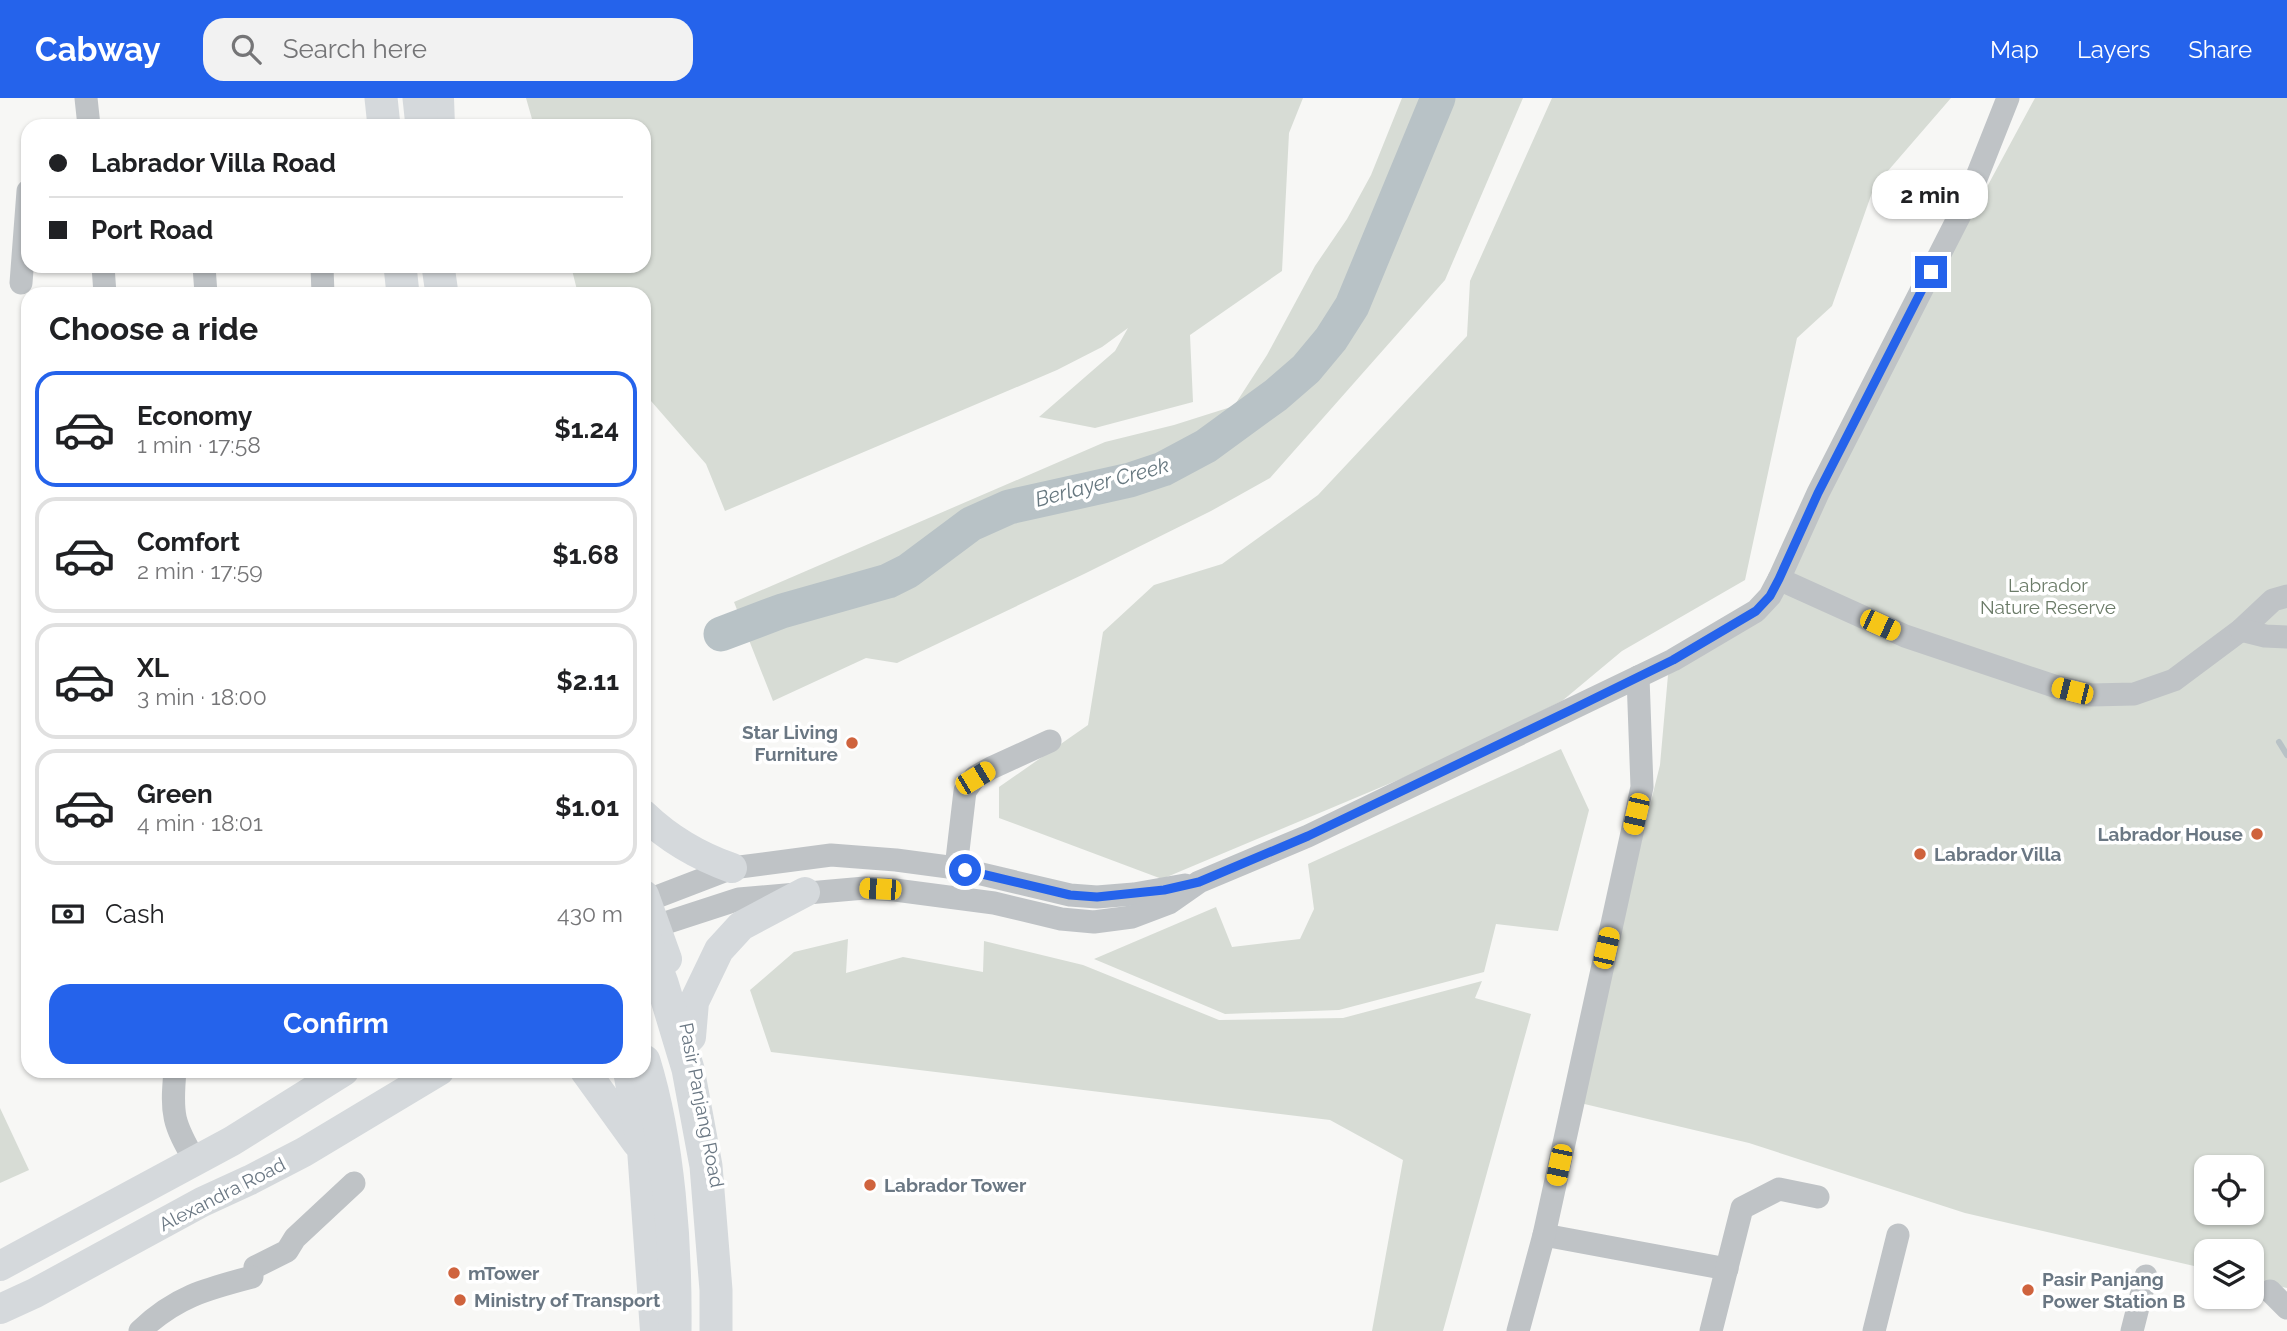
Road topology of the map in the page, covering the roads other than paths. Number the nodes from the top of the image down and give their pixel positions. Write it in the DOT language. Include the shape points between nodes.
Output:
graph roads {
  1 [pos="86,98"];
  2 [pos="374,98"];
  3 [pos="381,98"];
  4 [pos="419,98"];
  5 [pos="441,98"];
  6 [pos="2008,98"];
  7 [pos="88,119"];
  8 [pos="376,119"];
  9 [pos="383,119"];
  10 [pos="421,119"];
  11 [pos="441,119"];
  12 [pos="22,273"];
  13 [pos="21,283"];
  14 [pos="1779,579"];
  15 [pos="2287,596"];
  16 [pos="2241,630"];
  17 [pos="2287,637"];
  18 [pos="1638,677"];
  19 [pos="1050,741"];
  20 [pos="651,822"];
  21 [pos="732,868"];
  22 [pos="960,869"];
  23 [pos="1199,882"];
  24 [pos="805,892"];
  25 [pos="965,899"];
  26 [pos="651,913"];
  27 [pos="651,915"];
  28 [pos="651,929"];
  29 [pos="651,937"];
  30 [pos="691,1037"];
  31 [pos="174,1078"];
  32 [pos="333,1078"];
  33 [pos="427,1078"];
  34 [pos="590,1078"];
  35 [pos="629,1078"];
  36 [pos="649,1078"];
  37 [pos="642,1149"];
  38 [pos="715,1157"];
  39 [pos="195,1161"];
  40 [pos="354,1183"];
  41 [pos="1818,1197"];
  42 [pos="646,1199"];
  43 [pos="1898,1234"];
  44 [pos="1544,1235"];
  45 [pos="0,1266"];
  46 [pos="1727,1269"];
  47 [pos="2146,1276"];
  48 [pos="2270,1291"];
  49 [pos="2287,1308"];
  50 [pos="0,1309"];
  51 [pos="140,1331"];
  52 [pos="655,1331"];
  53 [pos="675,1331"];
  54 [pos="716,1331"];
  55 [pos="725,1331"];
  56 [pos="1518,1331"];
  57 [pos="1711,1331"];
  58 [pos="1874,1331"];
  59 [pos="2133,1331"];
  1 -- 7 [label="street"];
  2 -- 8 [label="main road"];
  3 -- 9 [label="highway"];
  4 -- 10 [label="highway"];
  5 -- 11 [label="highway"];
  6 -- 14 [label="street" via="1968,199"];
  12 -- 13 [label="street"];
  14 -- 16 [label="street" via="1905,636 2091,695 2134,694 2174,680"];
  14 -- 18 [label="street" via="1756,611"];
  15 -- 16 [label="street" via="2273,600"];
  16 -- 17 [label="street"];
  18 -- 23 [label="street" via="1308,836"];
  18 -- 44 [label="street" via="1642,787"];
  19 -- 22 [label="street" via="991,768 965,790"];
  20 -- 21 [label="main road" via="683,846"];
  21 -- 22 [label="street" via="831,855"];
  21 -- 26 [label="street"];
  22 -- 23 [label="street" via="1097,897"];
  22 -- 25 [label="street" via="983,881 985,890"];
  23 -- 25 [label="street" via="1169,903 1132,917 1094,922"];
  24 -- 25 [label="street" via="865,888"];
  24 -- 27 [label="street"];
  24 -- 30 [label="main road" via="741,926 719,950 694,1002"];
  28 -- 30 [label="main road, Pasir Panjang Road"];
  29 -- 54 [label="highway" via="688,1069 706,1166"];
  30 -- 38 [label="main road, Pasir Panjang Road"];
  31 -- 39 [label="street" via="173,1116"];
  32 -- 39 [label="main road"];
  33 -- 50 [label="main road, Alexandra Road" via="304,1152"];
  34 -- 37 [label="main road"];
  35 -- 37 [label="main road"];
  36 -- 53 [label="highway" via="666,1173"];
  37 -- 42 [label="main road"];
  38 -- 42 [label="main road" via="672,1164"];
  38 -- 55 [label="main road, Pasir Panjang Road"];
  39 -- 45 [label="main road"];
  40 -- 51 [label="street" via="287,1251 253,1272 170,1305"];
  41 -- 46 [label="street" via="1779,1189 1742,1208"];
  42 -- 52 [label="main road"];
  43 -- 58 [label="street"];
  44 -- 46 [label="street"];
  44 -- 56 [label="street"];
  46 -- 57 [label="street"];
  47 -- 59 [label="street"];
  48 -- 49 [label="street"];
}
